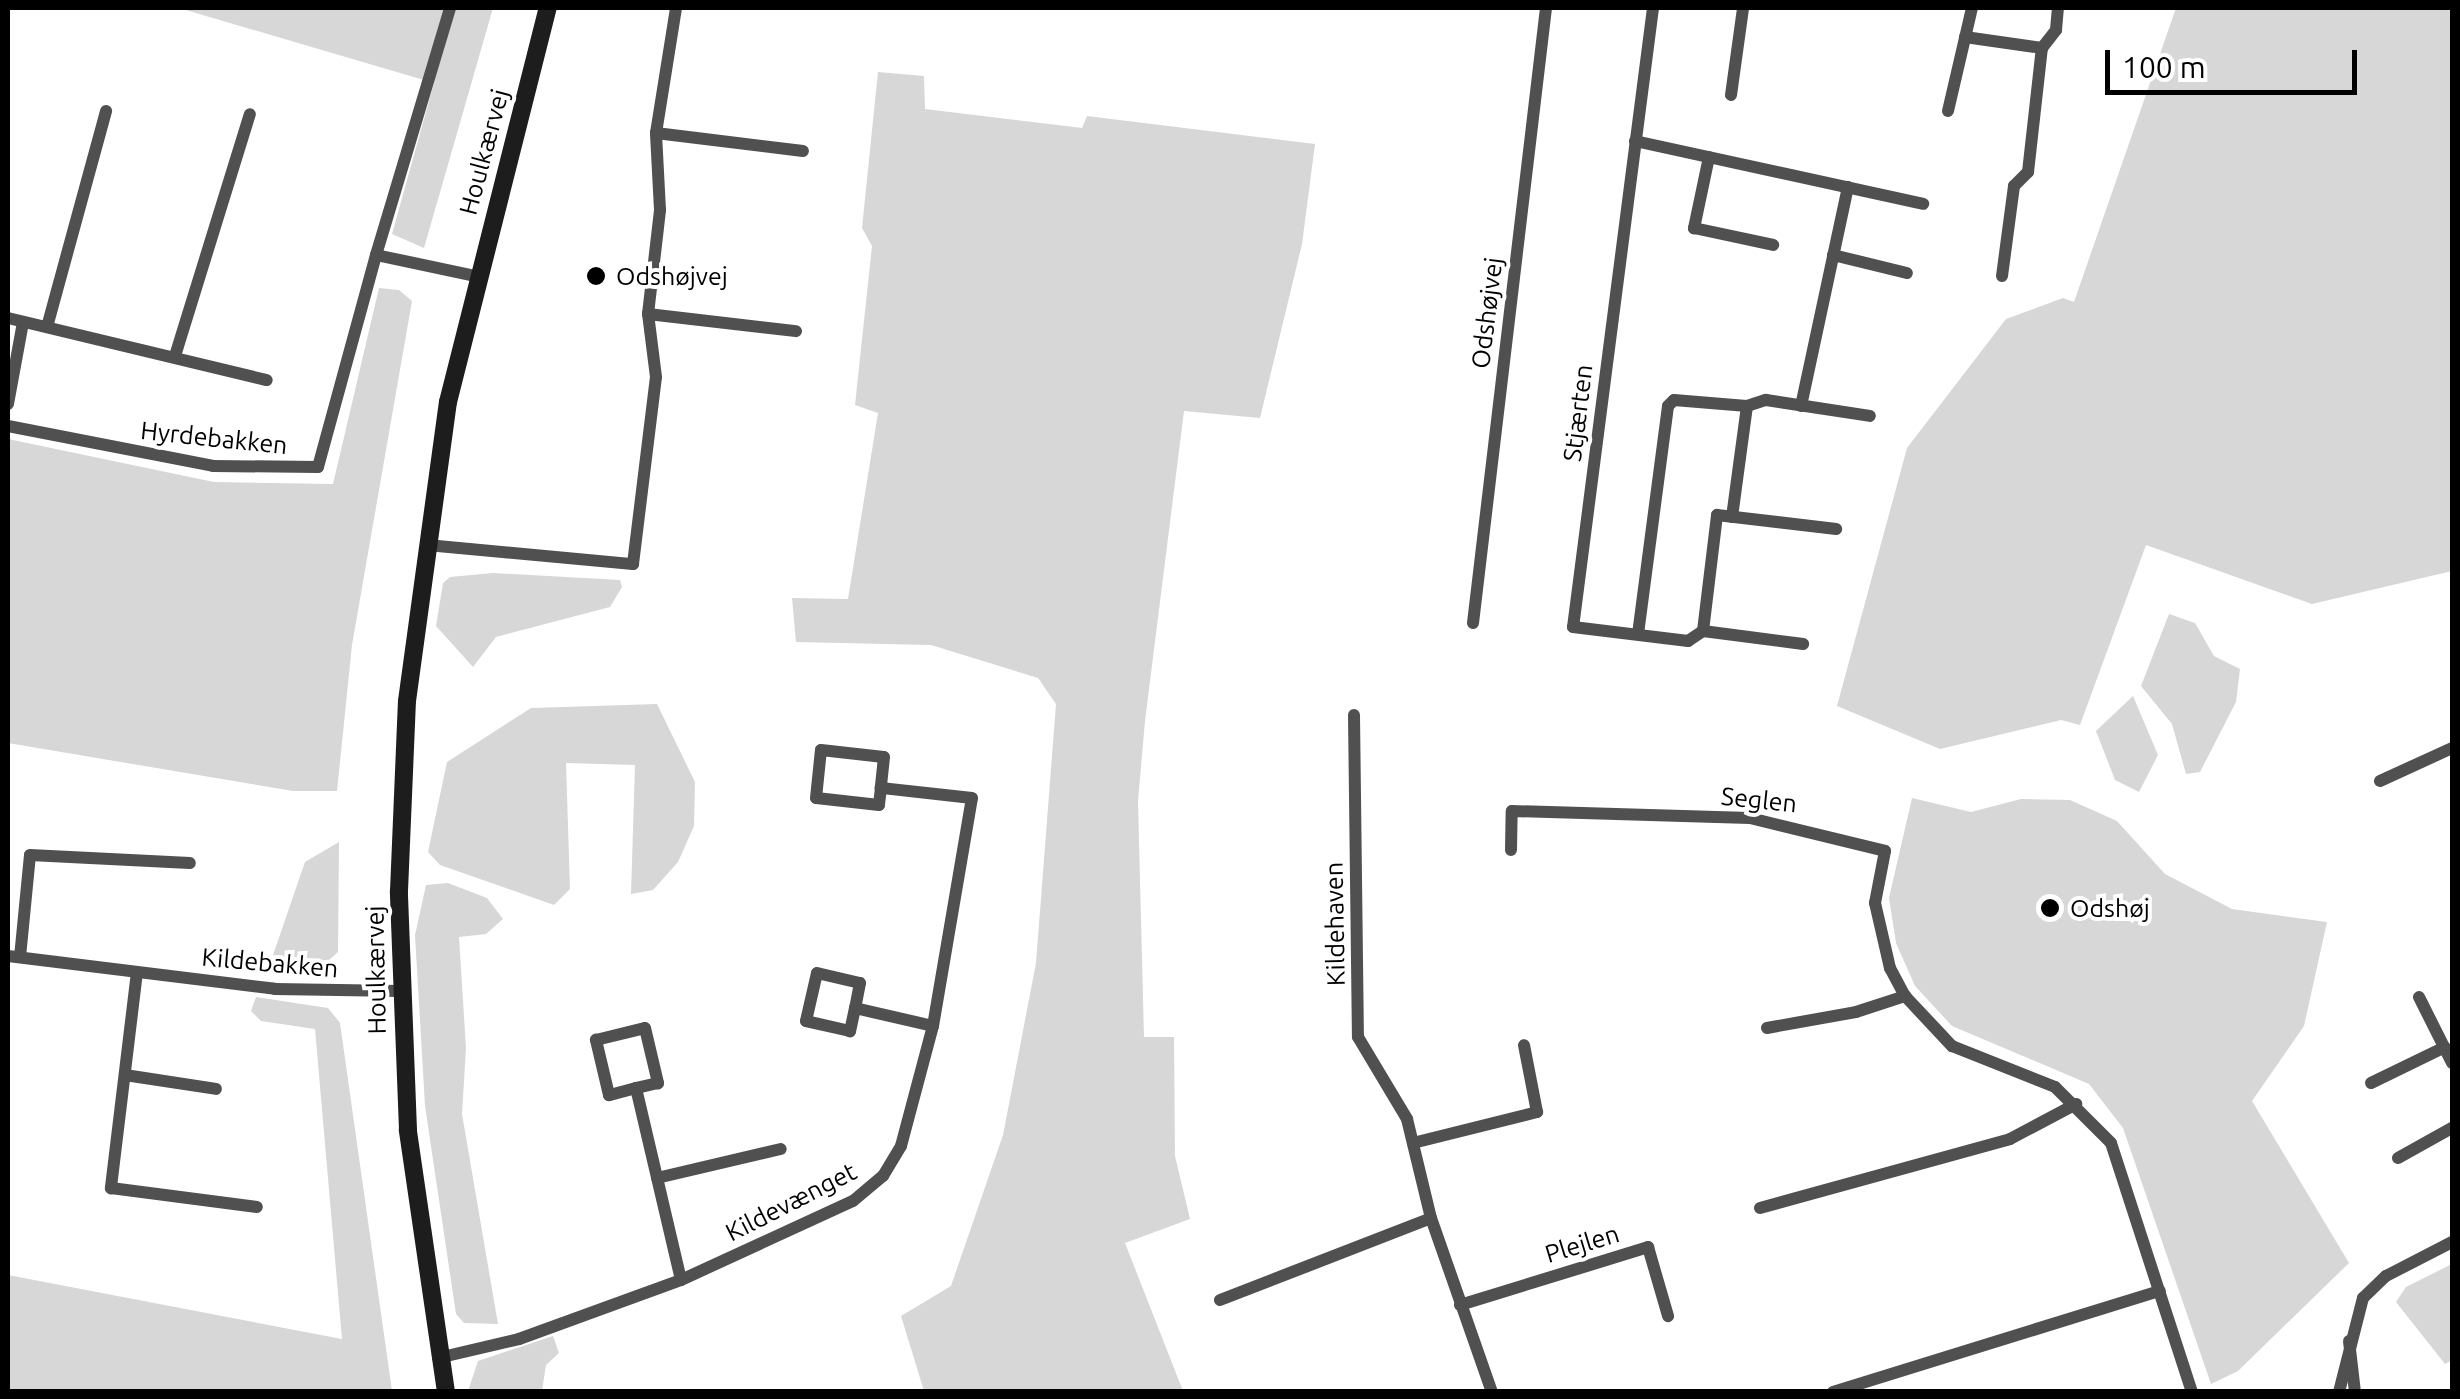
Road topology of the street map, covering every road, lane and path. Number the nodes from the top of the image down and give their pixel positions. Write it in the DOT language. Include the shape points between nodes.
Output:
graph roads {
  1 [pos="450,8"];
  2 [pos="548,8"];
  3 [pos="676,8"];
  4 [pos="1546,8"];
  5 [pos="1653,8"];
  6 [pos="1743,8"];
  7 [pos="1972,8"];
  8 [pos="2058,8"];
  9 [pos="1965,37"];
  10 [pos="2042,48"];
  11 [pos="1731,96"];
  12 [pos="106,111"];
  13 [pos="1948,111"];
  14 [pos="250,114"];
  15 [pos="656,133"];
  16 [pos="1635,141"];
  17 [pos="803,151"];
  18 [pos="1709,157"];
  19 [pos="1848,188"];
  20 [pos="1922,204"];
  21 [pos="1772,245"];
  22 [pos="1834,254"];
  23 [pos="376,255"];
  24 [pos="1907,272"];
  25 [pos="476,276"];
  26 [pos="2002,276"];
  27 [pos="648,314"];
  28 [pos="8,318"];
  29 [pos="23,322"];
  30 [pos="48,327"];
  31 [pos="796,331"];
  32 [pos="175,356"];
  33 [pos="267,380"];
  34 [pos="8,404"];
  35 [pos="1747,406"];
  36 [pos="1801,406"];
  37 [pos="1870,416"];
  38 [pos="8,426"];
  39 [pos="1732,517"];
  40 [pos="1836,529"];
  41 [pos="427,545"];
  42 [pos="1473,623"];
  43 [pos="1703,631"];
  44 [pos="1638,634"];
  45 [pos="1803,644"];
  46 [pos="1354,714"];
  47 [pos="2452,748"];
  48 [pos="2380,781"];
  49 [pos="881,788"];
  50 [pos="1511,850"];
  51 [pos="190,863"];
  52 [pos="14,957"];
  53 [pos="138,972"];
  54 [pos="400,991"];
  55 [pos="1905,996"];
  56 [pos="2419,997"];
  57 [pos="855,1008"];
  58 [pos="933,1026"];
  59 [pos="1767,1028"];
  60 [pos="1524,1044"];
  61 [pos="2445,1047"];
  62 [pos="2452,1063"];
  63 [pos="126,1075"];
  64 [pos="2371,1083"];
  65 [pos="216,1088"];
  66 [pos="636,1088"];
  67 [pos="2076,1104"];
  68 [pos="2452,1128"];
  69 [pos="1412,1143"];
  70 [pos="781,1149"];
  71 [pos="2398,1158"];
  72 [pos="657,1178"];
  73 [pos="257,1207"];
  74 [pos="1760,1208"];
  75 [pos="1431,1218"];
  76 [pos="2452,1242"];
  77 [pos="680,1280"];
  78 [pos="2160,1290"];
  79 [pos="1220,1300"];
  80 [pos="1460,1305"];
  81 [pos="1668,1316"];
  82 [pos="2349,1341"];
  83 [pos="438,1358"];
  84 [pos="1488,1390"];
  85 [pos="446,1392"];
  86 [pos="1832,1392"];
  87 [pos="2192,1392"];
  88 [pos="2339,1392"];
  89 [pos="2355,1392"];
  1 -- 23 [label="street, Hyrdebakken"];
  2 -- 25 [label="street, Houlkærvej"];
  3 -- 15 [label="street"];
  4 -- 42 [label="street, Odshøjvej"];
  5 -- 16 [label="street, Stjærten"];
  6 -- 11 [label="street"];
  7 -- 9 [label="street"];
  8 -- 10 [label="street" via="2056,30"];
  9 -- 10 [label="street"];
  9 -- 13 [label="street"];
  10 -- 26 [label="street" via="2028,172 2014,186"];
  12 -- 30 [label="street"];
  14 -- 32 [label="street"];
  15 -- 17 [label="street"];
  15 -- 27 [label="street" via="660,210"];
  16 -- 18 [label="street"];
  16 -- 44 [label="street, Stjærten" via="1573,626"];
  18 -- 19 [label="street"];
  18 -- 21 [label="street" via="1694,228"];
  19 -- 20 [label="street"];
  19 -- 22 [label="street"];
  22 -- 24 [label="street"];
  22 -- 36 [label="street"];
  23 -- 25 [label="street"];
  23 -- 38 [label="street, Hyrdebakken" via="318,467 213,466"];
  25 -- 41 [label="street, Houlkærvej"];
  27 -- 31 [label="street"];
  27 -- 41 [label="street" via="656,377 634,564"];
  28 -- 29 [label="street"];
  29 -- 30 [label="street"];
  29 -- 34 [label="street"];
  30 -- 32 [label="street"];
  32 -- 33 [label="street"];
  35 -- 36 [label="street" via="1766,400"];
  35 -- 39 [label="street"];
  35 -- 44 [label="street" via="1682,396 1668,406"];
  36 -- 37 [label="street"];
  39 -- 40 [label="street"];
  39 -- 43 [label="street" via="1717,515"];
  41 -- 54 [label="street, Houlkærvej" via="407,701"];
  43 -- 44 [label="street, Stjærten" via="1688,641"];
  43 -- 45 [label="street, Stjærten"];
  46 -- 69 [label="street, Kildehaven" via="1358,1037 1407,1119"];
  47 -- 48 [label="street"];
  49 -- 49 [label="street, Kildevænget" via="884,757 821,750 816,798 879,805"];
  49 -- 58 [label="street, Kildevænget" via="972,798"];
  50 -- 55 [label="street, Seglen" via="1512,811 1750,818 1885,851 1875,903 1890,968"];
  51 -- 52 [label="street, Kildebakken" via="30,854"];
  52 -- 53 [label="street, Kildebakken"];
  53 -- 54 [label="street, Kildebakken" via="276,989"];
  53 -- 63 [label="street"];
  54 -- 83 [label="street, Houlkærvej" via="408,1130"];
  55 -- 59 [label="street"];
  55 -- 67 [label="street, Seglen" via="1952,1046 2055,1087"];
  56 -- 61 [label="street"];
  57 -- 57 [label="street" via="850,1031 806,1021 817,973 860,982"];
  57 -- 58 [label="street"];
  58 -- 77 [label="street, Kildevænget" via="900,1146 876,1184"];
  60 -- 69 [label="street" via="1537,1112"];
  61 -- 62 [label="street"];
  61 -- 64 [label="street"];
  63 -- 65 [label="street"];
  63 -- 73 [label="street" via="111,1188"];
  66 -- 66 [label="street" via="609,1094 596,1040 645,1028 658,1083"];
  66 -- 72 [label="street"];
  67 -- 74 [label="street" via="2010,1139"];
  67 -- 78 [label="street, Seglen" via="2111,1143 2125,1172"];
  68 -- 71 [label="street"];
  69 -- 75 [label="street"];
  70 -- 72 [label="street, Kildevænget"];
  72 -- 77 [label="street"];
  75 -- 79 [label="street"];
  75 -- 80 [label="street"];
  76 -- 82 [label="street" via="2386,1276 2364,1298"];
  77 -- 83 [label="street, Kildevænget" via="520,1338"];
  78 -- 86 [label="street"];
  78 -- 87 [label="street, Seglen"];
  80 -- 81 [label="street, Plejlen" via="1648,1248"];
  80 -- 84 [label="street"];
  82 -- 88 [label="street"];
  82 -- 89 [label="street"];
  83 -- 85 [label="street, Houlkærvej"];
}
